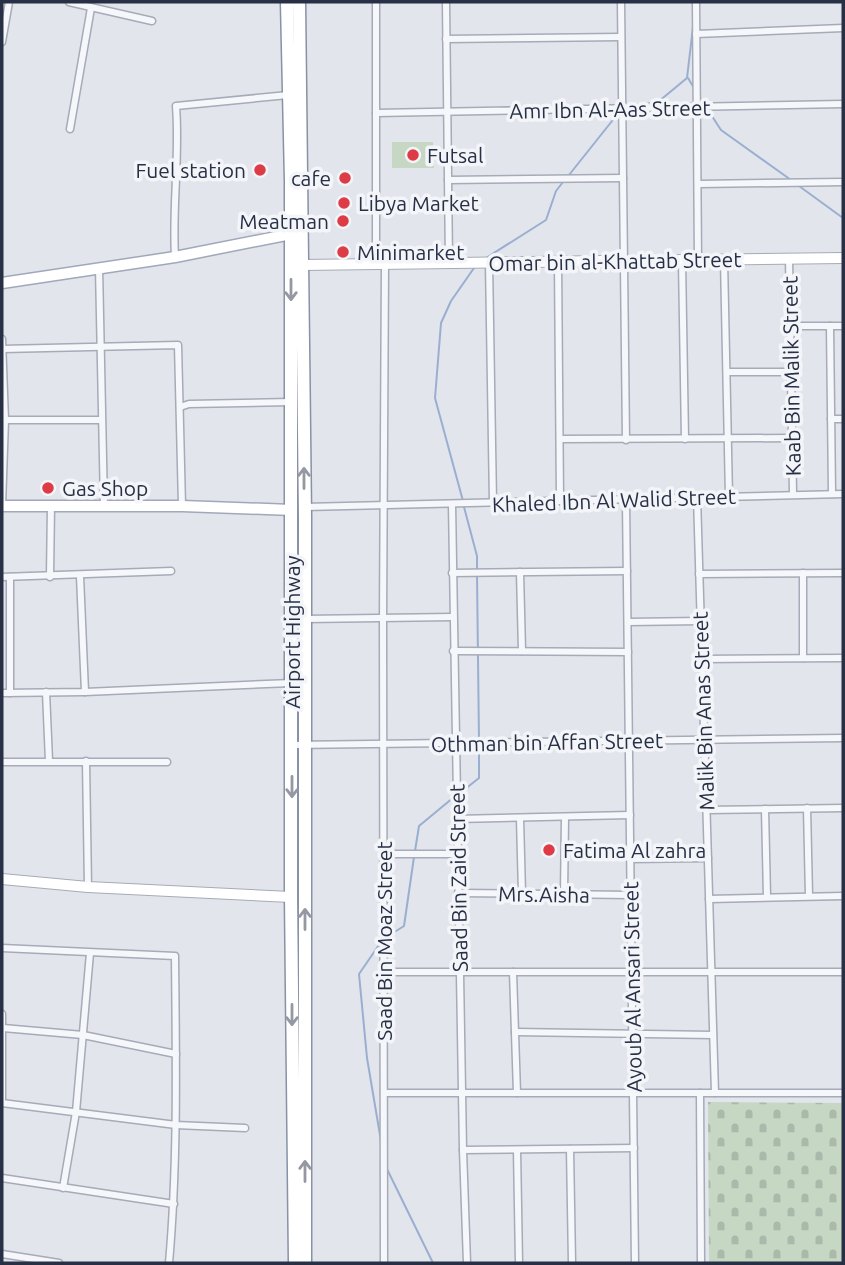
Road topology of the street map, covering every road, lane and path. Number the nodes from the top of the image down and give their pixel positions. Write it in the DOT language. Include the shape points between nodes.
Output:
graph roads {
  1 [pos="9,2"];
  2 [pos="69,2"];
  3 [pos="287,2"];
  4 [pos="299,2"];
  5 [pos="376,2"];
  6 [pos="446,2"];
  7 [pos="621,2"];
  8 [pos="696,2"];
  9 [pos="91,8"];
  10 [pos="152,21"];
  11 [pos="843,28"];
  12 [pos="696,34"];
  13 [pos="621,37"];
  14 [pos="446,39"];
  15 [pos="2,42"];
  16 [pos="290,94"];
  17 [pos="843,104"];
  18 [pos="622,107"];
  19 [pos="697,107"];
  20 [pos="376,113"];
  21 [pos="447,113"];
  22 [pos="70,129"];
  23 [pos="622,178"];
  24 [pos="448,180"];
  25 [pos="843,182"];
  26 [pos="699,184"];
  27 [pos="291,234"];
  28 [pos="296,251"];
  29 [pos="175,257"];
  30 [pos="789,257"];
  31 [pos="843,258"];
  32 [pos="724,260"];
  33 [pos="622,261"];
  34 [pos="682,261"];
  35 [pos="698,261"];
  36 [pos="558,262"];
  37 [pos="449,263"];
  38 [pos="489,263"];
  39 [pos="380,264"];
  40 [pos="302,265"];
  41 [pos="99,268"];
  42 [pos="2,283"];
  43 [pos="790,326"];
  44 [pos="830,326"];
  45 [pos="843,326"];
  46 [pos="2,339"];
  47 [pos="99,348"];
  48 [pos="2,349"];
  49 [pos="727,372"];
  50 [pos="791,372"];
  51 [pos="291,402"];
  52 [pos="180,407"];
  53 [pos="831,419"];
  54 [pos="843,419"];
  55 [pos="5,420"];
  56 [pos="101,421"];
  57 [pos="792,438"];
  58 [pos="560,439"];
  59 [pos="685,439"];
  60 [pos="728,439"];
  61 [pos="626,440"];
  62 [pos="793,494"];
  63 [pos="832,494"];
  64 [pos="843,494"];
  65 [pos="697,497"];
  66 [pos="729,497"];
  67 [pos="560,501"];
  68 [pos="626,501"];
  69 [pos="493,503"];
  70 [pos="452,504"];
  71 [pos="2,506"];
  72 [pos="51,506"];
  73 [pos="104,506"];
  74 [pos="182,506"];
  75 [pos="385,507"];
  76 [pos="298,510"];
  77 [pos="171,571"];
  78 [pos="627,571"];
  79 [pos="520,572"];
  80 [pos="452,573"];
  81 [pos="803,573"];
  82 [pos="843,573"];
  83 [pos="699,574"];
  84 [pos="80,576"];
  85 [pos="2,577"];
  86 [pos="10,577"];
  87 [pos="50,577"];
  88 [pos="453,617"];
  89 [pos="383,619"];
  90 [pos="305,620"];
  91 [pos="701,621"];
  92 [pos="628,622"];
  93 [pos="453,651"];
  94 [pos="522,651"];
  95 [pos="628,652"];
  96 [pos="803,658"];
  97 [pos="843,658"];
  98 [pos="702,659"];
  99 [pos="293,683"];
  100 [pos="47,692"];
  101 [pos="85,692"];
  102 [pos="2,693"];
  103 [pos="10,693"];
  104 [pos="843,738"];
  105 [pos="704,739"];
  106 [pos="629,741"];
  107 [pos="455,743"];
  108 [pos="383,744"];
  109 [pos="292,745"];
  110 [pos="306,745"];
  111 [pos="48,761"];
  112 [pos="86,761"];
  113 [pos="2,762"];
  114 [pos="167,762"];
  115 [pos="807,808"];
  116 [pos="843,808"];
  117 [pos="765,809"];
  118 [pos="706,810"];
  119 [pos="630,815"];
  120 [pos="565,817"];
  121 [pos="520,818"];
  122 [pos="457,819"];
  123 [pos="383,854"];
  124 [pos="457,854"];
  125 [pos="708,858"];
  126 [pos="631,859"];
  127 [pos="2,880"];
  128 [pos="88,887"];
  129 [pos="458,893"];
  130 [pos="522,894"];
  131 [pos="564,894"];
  132 [pos="631,895"];
  133 [pos="809,896"];
  134 [pos="843,896"];
  135 [pos="291,897"];
  136 [pos="767,897"];
  137 [pos="709,899"];
  138 [pos="2,948"];
  139 [pos="90,953"];
  140 [pos="384,972"];
  141 [pos="460,972"];
  142 [pos="513,972"];
  143 [pos="632,972"];
  144 [pos="711,972"];
  145 [pos="843,972"];
  146 [pos="2,1014"];
  147 [pos="3,1028"];
  148 [pos="515,1032"];
  149 [pos="632,1034"];
  150 [pos="83,1035"];
  151 [pos="713,1035"];
  152 [pos="176,1054"];
  153 [pos="384,1093"];
  154 [pos="462,1093"];
  155 [pos="517,1093"];
  156 [pos="633,1093"];
  157 [pos="700,1093"];
  158 [pos="715,1093"];
  159 [pos="843,1093"];
  160 [pos="2,1101"];
  161 [pos="76,1112"];
  162 [pos="176,1125"];
  163 [pos="245,1129"];
  164 [pos="634,1147"];
  165 [pos="570,1149"];
  166 [pos="463,1150"];
  167 [pos="517,1150"];
  168 [pos="2,1178"];
  169 [pos="63,1188"];
  170 [pos="174,1204"];
  171 [pos="2,1254"];
  172 [pos="59,1263"];
  173 [pos="169,1263"];
  174 [pos="295,1263"];
  175 [pos="306,1263"];
  176 [pos="384,1263"];
  177 [pos="467,1263"];
  178 [pos="519,1263"];
  179 [pos="572,1263"];
  180 [pos="635,1263"];
  181 [pos="701,1263"];
  1 -- 15 [label="street"];
  2 -- 9 [label="street"];
  3 -- 16 [label="highway, Airport Highway"];
  4 -- 28 [label="highway, Airport Highway"];
  5 -- 20 [label="street, Saad Bin Moaz Street"];
  6 -- 14 [label="street"];
  7 -- 13 [label="street"];
  8 -- 12 [label="street"];
  9 -- 10 [label="street"];
  9 -- 22 [label="street"];
  11 -- 12 [label="street"];
  12 -- 19 [label="street"];
  13 -- 14 [label="street"];
  13 -- 18 [label="street"];
  14 -- 21 [label="street"];
  16 -- 27 [label="highway, Airport Highway"];
  16 -- 29 [label="street" via="176,106"];
  17 -- 19 [label="street, Amr Ibn Al-Aas Street"];
  18 -- 19 [label="street, Amr Ibn Al-Aas Street"];
  18 -- 21 [label="street, Amr Ibn Al-Aas Street"];
  18 -- 23 [label="street"];
  19 -- 26 [label="street"];
  20 -- 21 [label="street, Amr Ibn Al-Aas Street"];
  20 -- 39 [label="street, Saad Bin Moaz Street"];
  21 -- 24 [label="street"];
  23 -- 24 [label="street"];
  23 -- 33 [label="street"];
  24 -- 37 [label="street"];
  25 -- 26 [label="street"];
  26 -- 35 [label="street"];
  27 -- 28 [label="highway, Airport Highway"];
  27 -- 29 [label="main road"];
  28 -- 40 [label="highway, Airport Highway"];
  28 -- 51 [label="highway, Airport Highway, one-way"];
  29 -- 41 [label="main road"];
  30 -- 31 [label="street, Omar bin al-Khattab Street"];
  30 -- 32 [label="street, Omar bin al-Khattab Street"];
  30 -- 43 [label="street, Kaab Bin Malik Street"];
  32 -- 35 [label="street, Omar bin al-Khattab Street"];
  32 -- 49 [label="street"];
  33 -- 34 [label="street, Omar bin al-Khattab Street"];
  33 -- 36 [label="street, Omar bin al-Khattab Street"];
  33 -- 61 [label="street"];
  34 -- 35 [label="street, Omar bin al-Khattab Street"];
  34 -- 59 [label="street"];
  36 -- 38 [label="street, Omar bin al-Khattab Street"];
  36 -- 58 [label="street"];
  37 -- 38 [label="street, Omar bin al-Khattab Street"];
  37 -- 39 [label="street, Omar bin al-Khattab Street"];
  38 -- 69 [label="street"];
  39 -- 40 [label="street, Omar bin al-Khattab Street"];
  39 -- 75 [label="street, Saad Bin Moaz Street"];
  76 -- 40 [label="highway, Airport Highway, one-way"];
  41 -- 42 [label="main road"];
  41 -- 47 [label="street"];
  43 -- 44 [label="street"];
  43 -- 50 [label="street, Kaab Bin Malik Street"];
  44 -- 45 [label="street"];
  44 -- 53 [label="street"];
  46 -- 48 [label="street"];
  47 -- 48 [label="street"];
  47 -- 52 [label="street" via="178,345"];
  47 -- 56 [label="street"];
  48 -- 55 [label="street"];
  49 -- 50 [label="street"];
  49 -- 60 [label="street"];
  50 -- 57 [label="street, Kaab Bin Malik Street"];
  51 -- 52 [label="street"];
  51 -- 76 [label="highway, Airport Highway"];
  52 -- 74 [label="street"];
  53 -- 54 [label="street"];
  53 -- 63 [label="street"];
  55 -- 56 [label="street"];
  55 -- 71 [label="street"];
  56 -- 73 [label="street"];
  57 -- 60 [label="street"];
  57 -- 62 [label="street, Kaab Bin Malik Street"];
  58 -- 61 [label="street"];
  58 -- 67 [label="street"];
  59 -- 60 [label="street"];
  59 -- 61 [label="street"];
  60 -- 66 [label="street"];
  62 -- 63 [label="street, Khaled Ibn Al Walid Street"];
  62 -- 66 [label="street, Khaled Ibn Al Walid Street"];
  63 -- 64 [label="street, Khaled Ibn Al Walid Street"];
  65 -- 66 [label="street, Khaled Ibn Al Walid Street"];
  65 -- 68 [label="street, Khaled Ibn Al Walid Street"];
  65 -- 83 [label="street, Malik Bin Anas Street"];
  67 -- 68 [label="street, Khaled Ibn Al Walid Street"];
  67 -- 69 [label="street, Khaled Ibn Al Walid Street"];
  68 -- 78 [label="street, Ayoub Al Ansari Street"];
  69 -- 70 [label="street, Khaled Ibn Al Walid Street"];
  70 -- 75 [label="street, Khaled Ibn Al Walid Street"];
  70 -- 80 [label="street, Saad Bin Zaid Street"];
  71 -- 72 [label="main road"];
  72 -- 73 [label="main road"];
  72 -- 87 [label="street"];
  73 -- 74 [label="main road"];
  74 -- 76 [label="main road"];
  75 -- 76 [label="street, Khaled Ibn Al Walid Street"];
  75 -- 89 [label="street, Saad Bin Moaz Street"];
  76 -- 90 [label="highway, Airport Highway"];
  76 -- 99 [label="highway, Airport Highway"];
  77 -- 84 [label="street"];
  78 -- 79 [label="street"];
  78 -- 92 [label="street, Ayoub Al Ansari Street"];
  79 -- 80 [label="street"];
  79 -- 94 [label="street"];
  80 -- 88 [label="street, Saad Bin Zaid Street"];
  81 -- 82 [label="street"];
  81 -- 83 [label="street"];
  81 -- 96 [label="street"];
  83 -- 91 [label="street, Malik Bin Anas Street"];
  84 -- 87 [label="street"];
  84 -- 101 [label="street"];
  85 -- 86 [label="street"];
  86 -- 87 [label="street"];
  86 -- 103 [label="street"];
  88 -- 89 [label="street"];
  88 -- 93 [label="street, Saad Bin Zaid Street"];
  89 -- 90 [label="street"];
  89 -- 108 [label="street, Saad Bin Moaz Street"];
  90 -- 110 [label="highway, Airport Highway"];
  91 -- 92 [label="street"];
  91 -- 98 [label="street, Malik Bin Anas Street"];
  92 -- 95 [label="street, Ayoub Al Ansari Street"];
  93 -- 94 [label="street"];
  93 -- 107 [label="street, Saad Bin Zaid Street"];
  94 -- 95 [label="street"];
  95 -- 106 [label="street, Ayoub Al Ansari Street"];
  96 -- 97 [label="street"];
  96 -- 98 [label="street"];
  98 -- 105 [label="street, Malik Bin Anas Street"];
  99 -- 101 [label="street"];
  99 -- 109 [label="highway, Airport Highway"];
  100 -- 101 [label="street"];
  100 -- 103 [label="street"];
  100 -- 111 [label="street"];
  102 -- 103 [label="street"];
  104 -- 105 [label="street, Othman bin Affan Street"];
  105 -- 106 [label="street, Othman bin Affan Street"];
  105 -- 118 [label="street, Malik Bin Anas Street"];
  106 -- 107 [label="street, Othman bin Affan Street"];
  106 -- 119 [label="street, Ayoub Al Ansari Street"];
  107 -- 108 [label="street, Othman bin Affan Street"];
  107 -- 122 [label="street, Saad Bin Zaid Street"];
  108 -- 110 [label="street, Othman bin Affan Street"];
  108 -- 123 [label="street, Saad Bin Moaz Street"];
  109 -- 110 [label="street, Othman bin Affan Street"];
  109 -- 135 [label="highway, Airport Highway, one-way"];
  175 -- 110 [label="highway, Airport Highway, one-way"];
  111 -- 112 [label="street"];
  111 -- 113 [label="street"];
  112 -- 114 [label="street"];
  112 -- 128 [label="street"];
  115 -- 116 [label="street"];
  115 -- 117 [label="street"];
  115 -- 133 [label="street"];
  117 -- 118 [label="street"];
  117 -- 136 [label="street"];
  118 -- 125 [label="street, Malik Bin Anas Street"];
  119 -- 120 [label="street"];
  119 -- 126 [label="street, Ayoub Al Ansari Street"];
  120 -- 121 [label="street"];
  120 -- 131 [label="street"];
  121 -- 122 [label="street"];
  121 -- 130 [label="street"];
  122 -- 124 [label="street, Saad Bin Zaid Street"];
  123 -- 124 [label="street"];
  123 -- 140 [label="street, Saad Bin Moaz Street"];
  124 -- 129 [label="street, Saad Bin Zaid Street"];
  125 -- 126 [label="street"];
  125 -- 137 [label="street, Malik Bin Anas Street"];
  126 -- 132 [label="street, Ayoub Al Ansari Street"];
  127 -- 128 [label="street"];
  128 -- 135 [label="street"];
  129 -- 130 [label="street, Mrs.Aisha"];
  129 -- 141 [label="street, Saad Bin Zaid Street"];
  130 -- 131 [label="street, Mrs.Aisha"];
  131 -- 132 [label="street, Mrs.Aisha"];
  132 -- 143 [label="street, Ayoub Al Ansari Street"];
  133 -- 134 [label="street"];
  133 -- 136 [label="street"];
  135 -- 174 [label="highway, Airport Highway, one-way"];
  136 -- 137 [label="street"];
  137 -- 144 [label="street, Malik Bin Anas Street"];
  138 -- 139 [label="street"];
  139 -- 150 [label="street"];
  139 -- 152 [label="street" via="175,956"];
  140 -- 141 [label="street"];
  140 -- 153 [label="street, Saad Bin Moaz Street"];
  141 -- 142 [label="street"];
  141 -- 154 [label="street, Saad Bin Zaid Street"];
  142 -- 143 [label="street"];
  142 -- 148 [label="street"];
  143 -- 144 [label="street"];
  143 -- 149 [label="street, Ayoub Al Ansari Street"];
  144 -- 145 [label="street"];
  144 -- 151 [label="street, Malik Bin Anas Street"];
  146 -- 147 [label="street"];
  147 -- 150 [label="street"];
  147 -- 160 [label="street"];
  148 -- 149 [label="street"];
  148 -- 155 [label="street"];
  149 -- 151 [label="street"];
  149 -- 156 [label="street, Ayoub Al Ansari Street"];
  150 -- 152 [label="street"];
  150 -- 161 [label="street"];
  151 -- 158 [label="street, Malik Bin Anas Street"];
  152 -- 162 [label="street"];
  153 -- 154 [label="street"];
  153 -- 176 [label="street, Saad Bin Moaz Street"];
  154 -- 155 [label="street"];
  154 -- 166 [label="street, Saad Bin Zaid Street"];
  155 -- 156 [label="street"];
  156 -- 157 [label="street"];
  156 -- 164 [label="street, Ayoub Al Ansari Street"];
  157 -- 158 [label="street"];
  157 -- 181 [label="street"];
  158 -- 159 [label="street"];
  160 -- 161 [label="street"];
  161 -- 162 [label="street"];
  161 -- 169 [label="street"];
  162 -- 163 [label="street"];
  162 -- 170 [label="street"];
  164 -- 165 [label="street"];
  164 -- 180 [label="street, Ayoub Al Ansari Street"];
  165 -- 167 [label="street"];
  165 -- 179 [label="street"];
  166 -- 167 [label="street"];
  166 -- 177 [label="street, Saad Bin Zaid Street"];
  167 -- 178 [label="street"];
  168 -- 169 [label="street"];
  169 -- 170 [label="street"];
  170 -- 173 [label="street"];
  171 -- 172 [label="street"];
}
